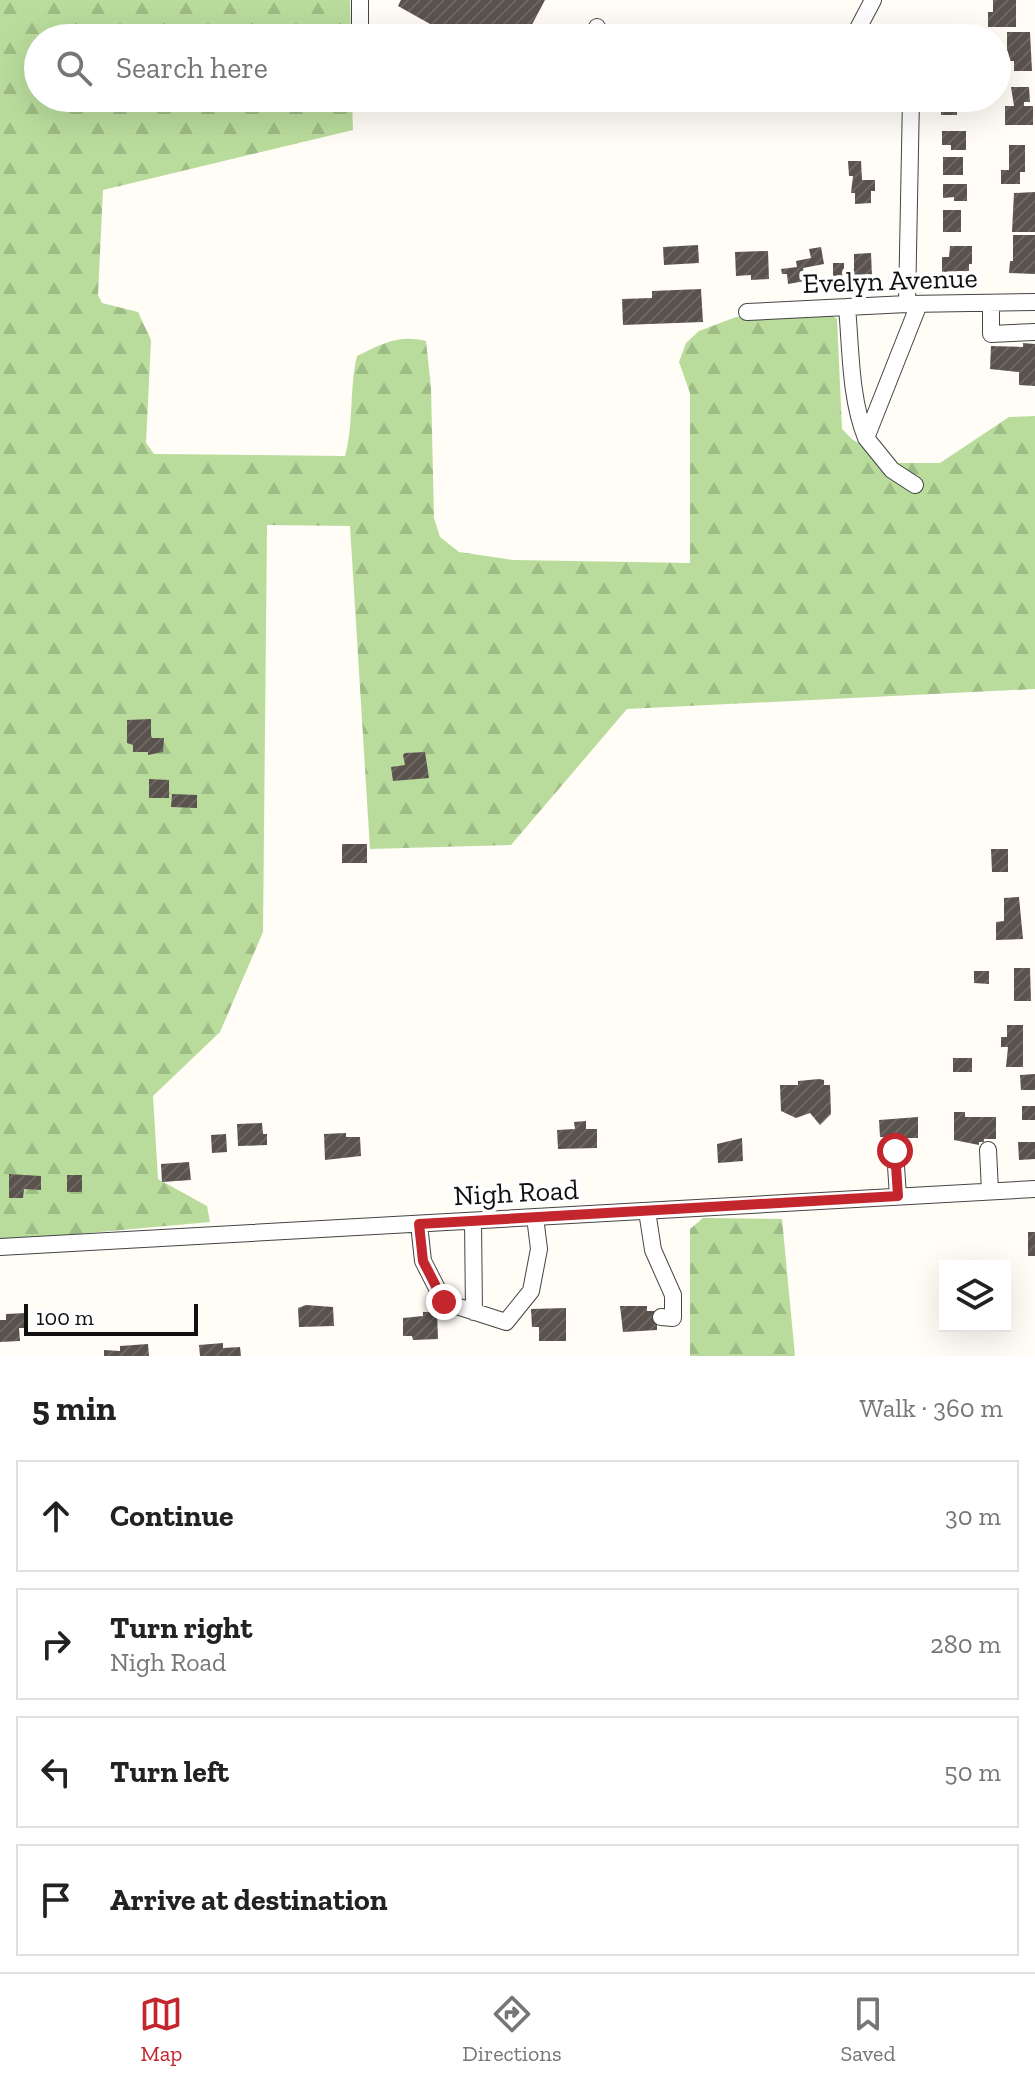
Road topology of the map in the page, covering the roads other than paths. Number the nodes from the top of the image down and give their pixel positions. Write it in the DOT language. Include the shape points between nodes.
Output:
graph roads {
  1 [pos="360,0"];
  2 [pos="873,0"];
  3 [pos="360,24"];
  4 [pos="860,24"];
  5 [pos="911,112"];
  6 [pos="1035,302"];
  7 [pos="991,303"];
  8 [pos="913,304"];
  9 [pos="847,307"];
  10 [pos="747,312"];
  11 [pos="1035,332"];
  12 [pos="866,438"];
  13 [pos="915,485"];
  14 [pos="988,1150"];
  15 [pos="895,1151"];
  16 [pos="1035,1189"];
  17 [pos="990,1191"];
  18 [pos="898,1196"];
  19 [pos="647,1211"];
  20 [pos="535,1217"];
  21 [pos="473,1221"];
  22 [pos="419,1224"];
  23 [pos="0,1247"];
  24 [pos="474,1312"];
  25 [pos="661,1317"];
  1 -- 3 [label="street"];
  2 -- 4 [label="street"];
  5 -- 8 [label="street"];
  6 -- 7 [label="street, Evelyn Avenue"];
  7 -- 8 [label="street, Evelyn Avenue"];
  7 -- 11 [label="street" via="991,334"];
  8 -- 9 [label="street, Evelyn Avenue"];
  8 -- 12 [label="street"];
  9 -- 10 [label="street, Evelyn Avenue"];
  9 -- 12 [label="street" via="855,399"];
  12 -- 13 [label="street" via="892,470"];
  14 -- 17 [label="street"];
  15 -- 18 [label="street"];
  16 -- 17 [label="street, Nigh Road"];
  17 -- 18 [label="street, Nigh Road"];
  18 -- 19 [label="street, Nigh Road"];
  19 -- 20 [label="street, Nigh Road"];
  19 -- 25 [label="street" via="653,1250 673,1295 673,1318"];
  20 -- 21 [label="street, Nigh Road"];
  20 -- 24 [label="street" via="539,1249 531,1291 506,1322"];
  21 -- 22 [label="street, Nigh Road"];
  21 -- 24 [label="street"];
  22 -- 23 [label="street, Nigh Road"];
  22 -- 24 [label="street" via="423,1261 444,1302"];
}
